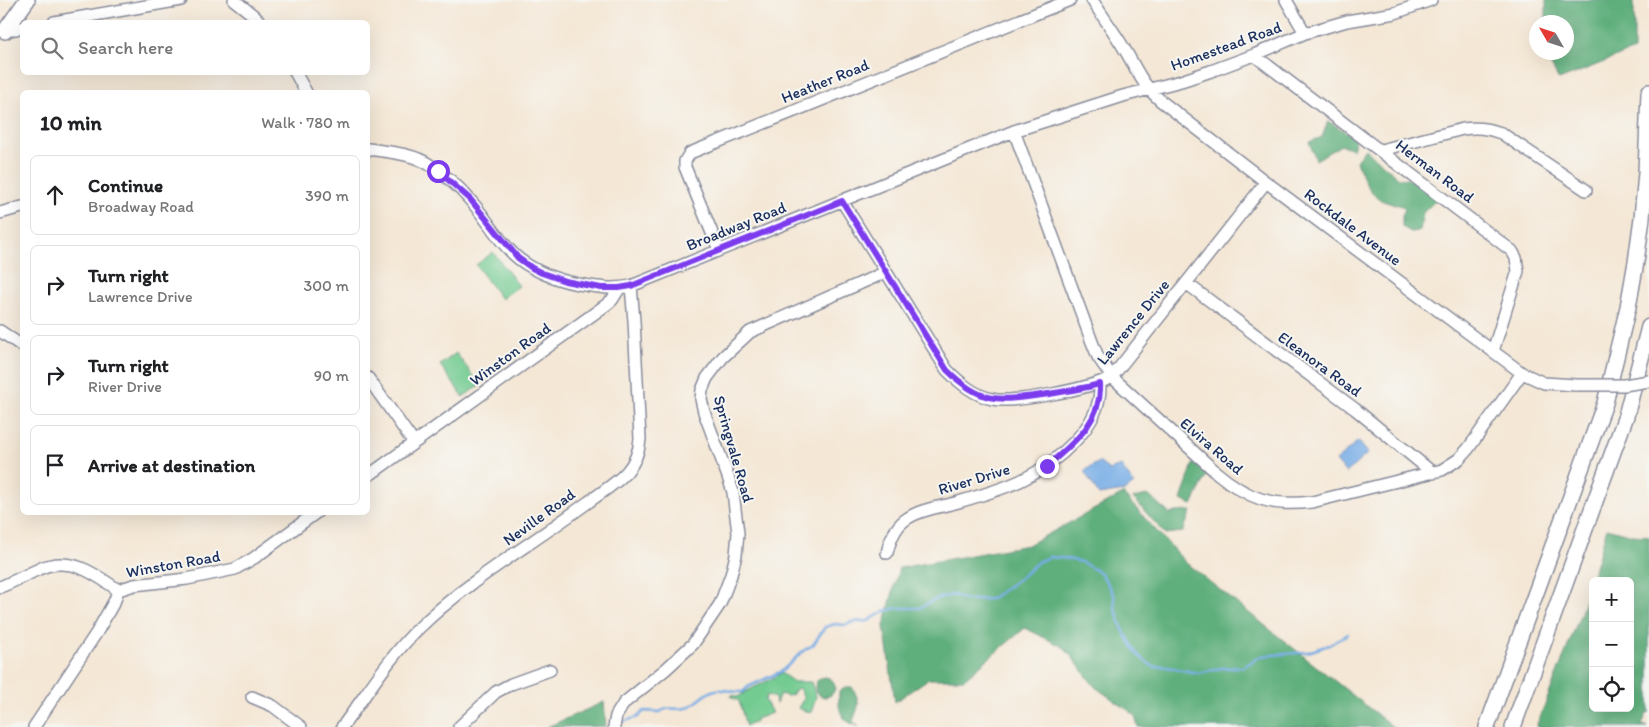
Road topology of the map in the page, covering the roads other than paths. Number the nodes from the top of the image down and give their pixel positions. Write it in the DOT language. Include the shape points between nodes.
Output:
graph roads {
  1 [pos="182,0"];
  2 [pos="234,0"];
  3 [pos="1070,0"];
  4 [pos="1092,0"];
  5 [pos="1286,0"];
  6 [pos="1431,0"];
  7 [pos="24,11"];
  8 [pos="66,20"];
  9 [pos="258,20"];
  10 [pos="20,28"];
  11 [pos="2,31"];
  12 [pos="1305,33"];
  13 [pos="1254,55"];
  14 [pos="297,75"];
  15 [pos="305,90"];
  16 [pos="1148,90"];
  17 [pos="1649,92"];
  18 [pos="1014,132"];
  19 [pos="370,149"];
  20 [pos="1381,150"];
  21 [pos="1266,182"];
  22 [pos="1586,190"];
  23 [pos="842,201"];
  24 [pos="20,208"];
  25 [pos="0,213"];
  26 [pos="719,250"];
  27 [pos="886,272"];
  28 [pos="1186,283"];
  29 [pos="631,286"];
  30 [pos="619,288"];
  31 [pos="1649,327"];
  32 [pos="0,331"];
  33 [pos="20,345"];
  34 [pos="1493,351"];
  35 [pos="1522,373"];
  36 [pos="1112,377"];
  37 [pos="370,381"];
  38 [pos="1649,381"];
  39 [pos="1100,384"];
  40 [pos="414,443"];
  41 [pos="1434,473"];
  42 [pos="370,475"];
  43 [pos="313,515"];
  44 [pos="887,553"];
  45 [pos="0,587"];
  46 [pos="118,590"];
  47 [pos="550,670"];
  48 [pos="252,697"];
  49 [pos="34,727"];
  50 [pos="301,727"];
  51 [pos="342,727"];
  52 [pos="459,727"];
  53 [pos="614,727"];
  54 [pos="1487,727"];
  55 [pos="1513,727"];
  1 -- 8 [label="street"];
  2 -- 9 [label="street"];
  3 -- 26 [label="street, Heather Road" via="690,153 685,167"];
  4 -- 16 [label="street, Rockdale Avenue"];
  5 -- 12 [label="street"];
  6 -- 12 [label="street, Homestead Road" via="1395,13 1347,21"];
  7 -- 11 [label="highway"];
  10 -- 11 [label="street"];
  12 -- 13 [label="street, Homestead Road"];
  13 -- 16 [label="street, Homestead Road"];
  13 -- 20 [label="street, Herman Road"];
  14 -- 15 [label="street"];
  16 -- 18 [label="street, Broadway Road"];
  16 -- 21 [label="street, Rockdale Avenue"];
  17 -- 54 [label="highway" via="1642,218 1628,307 1605,403"];
  18 -- 23 [label="street, Broadway Road"];
  18 -- 36 [label="street, Elvira Road" via="1092,342"];
  19 -- 30 [label="street, Broadway Road" via="399,154 428,164 470,199 518,258 537,270 565,281"];
  20 -- 22 [label="street" via="1475,127 1485,128 1501,133"];
  20 -- 34 [label="street, Herman Road" via="1507,246 1516,258 1518,271"];
  21 -- 28 [label="street, Lawrence Drive"];
  21 -- 34 [label="street, Rockdale Avenue"];
  23 -- 26 [label="street, Broadway Road"];
  23 -- 27 [label="street, Lawrence Drive"];
  24 -- 25 [label="street"];
  26 -- 29 [label="street, Broadway Road"];
  27 -- 39 [label="street, Lawrence Drive" via="947,370 968,389 994,399 1008,400"];
  27 -- 53 [label="street, Springvale Road" via="750,332 719,361 707,378 701,399 736,509 738,533 731,575 720,604 693,644 624,702"];
  28 -- 36 [label="street, Lawrence Drive"];
  28 -- 41 [label="street, Eleanora Road" via="1355,409"];
  29 -- 30 [label="street, Broadway Road"];
  29 -- 51 [label="street, Neville Road" via="640,439 632,466 602,492 436,613 400,648"];
  30 -- 40 [label="street, Winston Road" via="606,305"];
  31 -- 55 [label="highway" via="1626,416"];
  32 -- 33 [label="street"];
  34 -- 35 [label="street, Rockdale Avenue"];
  35 -- 38 [label="street, Rockdale Avenue, bridge" via="1544,383 1624,385"];
  35 -- 41 [label="street, Elvira Road" via="1459,460"];
  36 -- 39 [label="street, Lawrence Drive"];
  36 -- 41 [label="street, Elvira Road" via="1217,473 1242,492 1258,499 1292,505"];
  37 -- 40 [label="street"];
  39 -- 44 [label="street, River Drive" via="1099,404 1086,428 1047,466 1009,486 907,518 894,533"];
  40 -- 42 [label="street, Winston Road"];
  43 -- 46 [label="street, Winston Road" via="235,569"];
  45 -- 46 [label="street" via="40,568 63,563 82,568"];
  46 -- 49 [label="street, Winston Road" via="97,632"];
  47 -- 52 [label="street" via="496,692"];
  48 -- 50 [label="street" via="273,706"];
}
